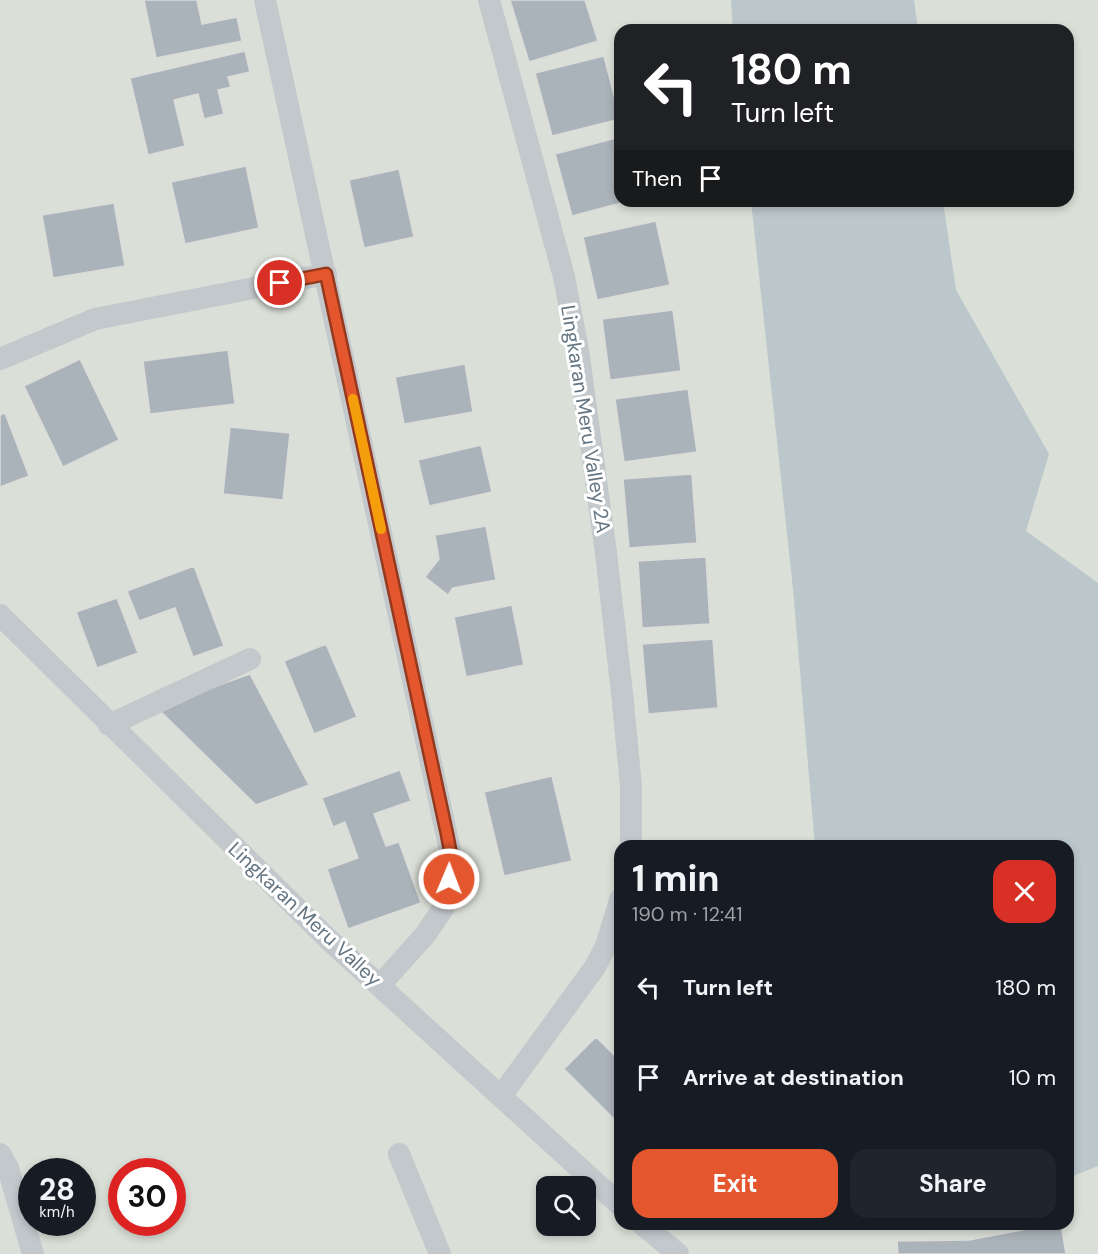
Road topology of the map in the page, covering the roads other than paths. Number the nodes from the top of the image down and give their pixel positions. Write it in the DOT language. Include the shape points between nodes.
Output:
graph roads {
  1 [pos="265,0"];
  2 [pos="489,0"];
  3 [pos="326,274"];
  4 [pos="0,359"];
  5 [pos="0,615"];
  6 [pos="250,659"];
  7 [pos="109,724"];
  8 [pos="631,840"];
  9 [pos="614,920"];
  10 [pos="380,985"];
  11 [pos="501,1096"];
  12 [pos="0,1154"];
  13 [pos="399,1154"];
  14 [pos="614,1200"];
  15 [pos="649,1230"];
  16 [pos="33,1254"];
  17 [pos="440,1254"];
  18 [pos="678,1254"];
  1 -- 3 [label="street"];
  2 -- 8 [label="street, Lingkaran Meru Valley 2A" via="561,267 578,350 622,693 631,786"];
  3 -- 4 [label="street" via="94,319"];
  3 -- 10 [label="street" via="451,855 444,906 425,935"];
  5 -- 7 [label="street, Lingkaran Meru Valley"];
  6 -- 7 [label="street"];
  7 -- 10 [label="street, Lingkaran Meru Valley"];
  9 -- 11 [label="street" via="596,967"];
  10 -- 11 [label="street, Lingkaran Meru Valley"];
  11 -- 14 [label="street, Lingkaran Meru Valley"];
  12 -- 16 [label="street" via="8,1168"];
  13 -- 17 [label="street"];
  15 -- 18 [label="street"];
}
